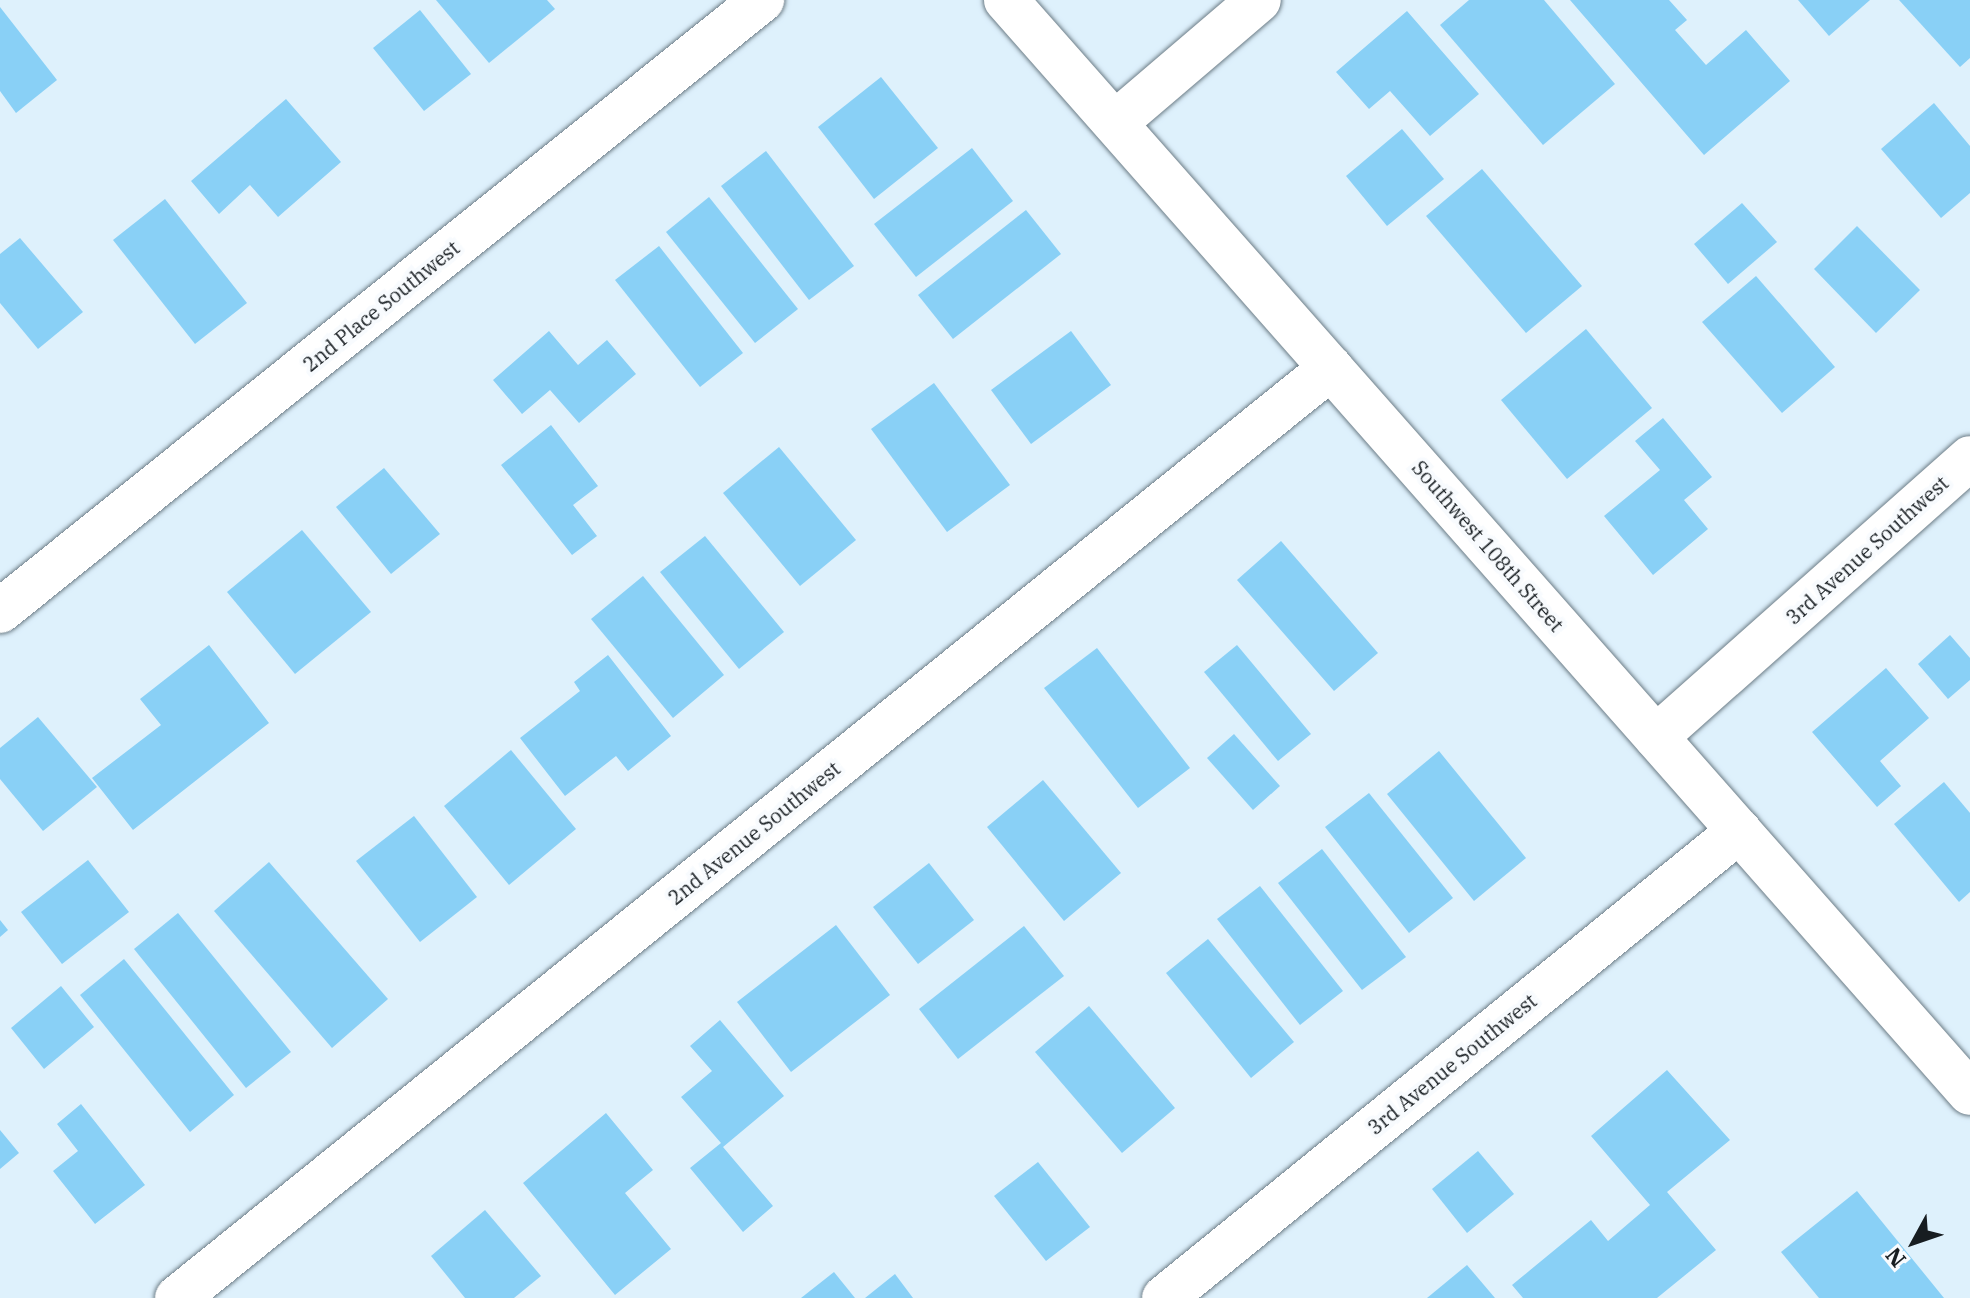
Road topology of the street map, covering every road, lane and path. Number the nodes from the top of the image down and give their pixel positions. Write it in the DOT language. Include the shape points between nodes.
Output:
graph roads {
  1 [pos="762,0"];
  2 [pos="1006,0"];
  3 [pos="1259,0"];
  4 [pos="1115,123"];
  5 [pos="1331,368"];
  6 [pos="1970,458"];
  7 [pos="0,611"];
  8 [pos="1656,737"];
  9 [pos="1739,831"];
  10 [pos="1970,1093"];
  11 [pos="177,1298"];
  12 [pos="1164,1298"];
  1 -- 7 [label="street, 2nd Place Southwest"];
  2 -- 4 [label="street, Southwest 108th Street"];
  3 -- 4 [label="street"];
  4 -- 5 [label="street, Southwest 108th Street"];
  5 -- 8 [label="street, Southwest 108th Street"];
  5 -- 11 [label="street, 2nd Avenue Southwest"];
  6 -- 8 [label="street, 3rd Avenue Southwest"];
  8 -- 9 [label="street, Southwest 108th Street"];
  9 -- 10 [label="street, Southwest 108th Street"];
  9 -- 12 [label="street, 3rd Avenue Southwest"];
}
